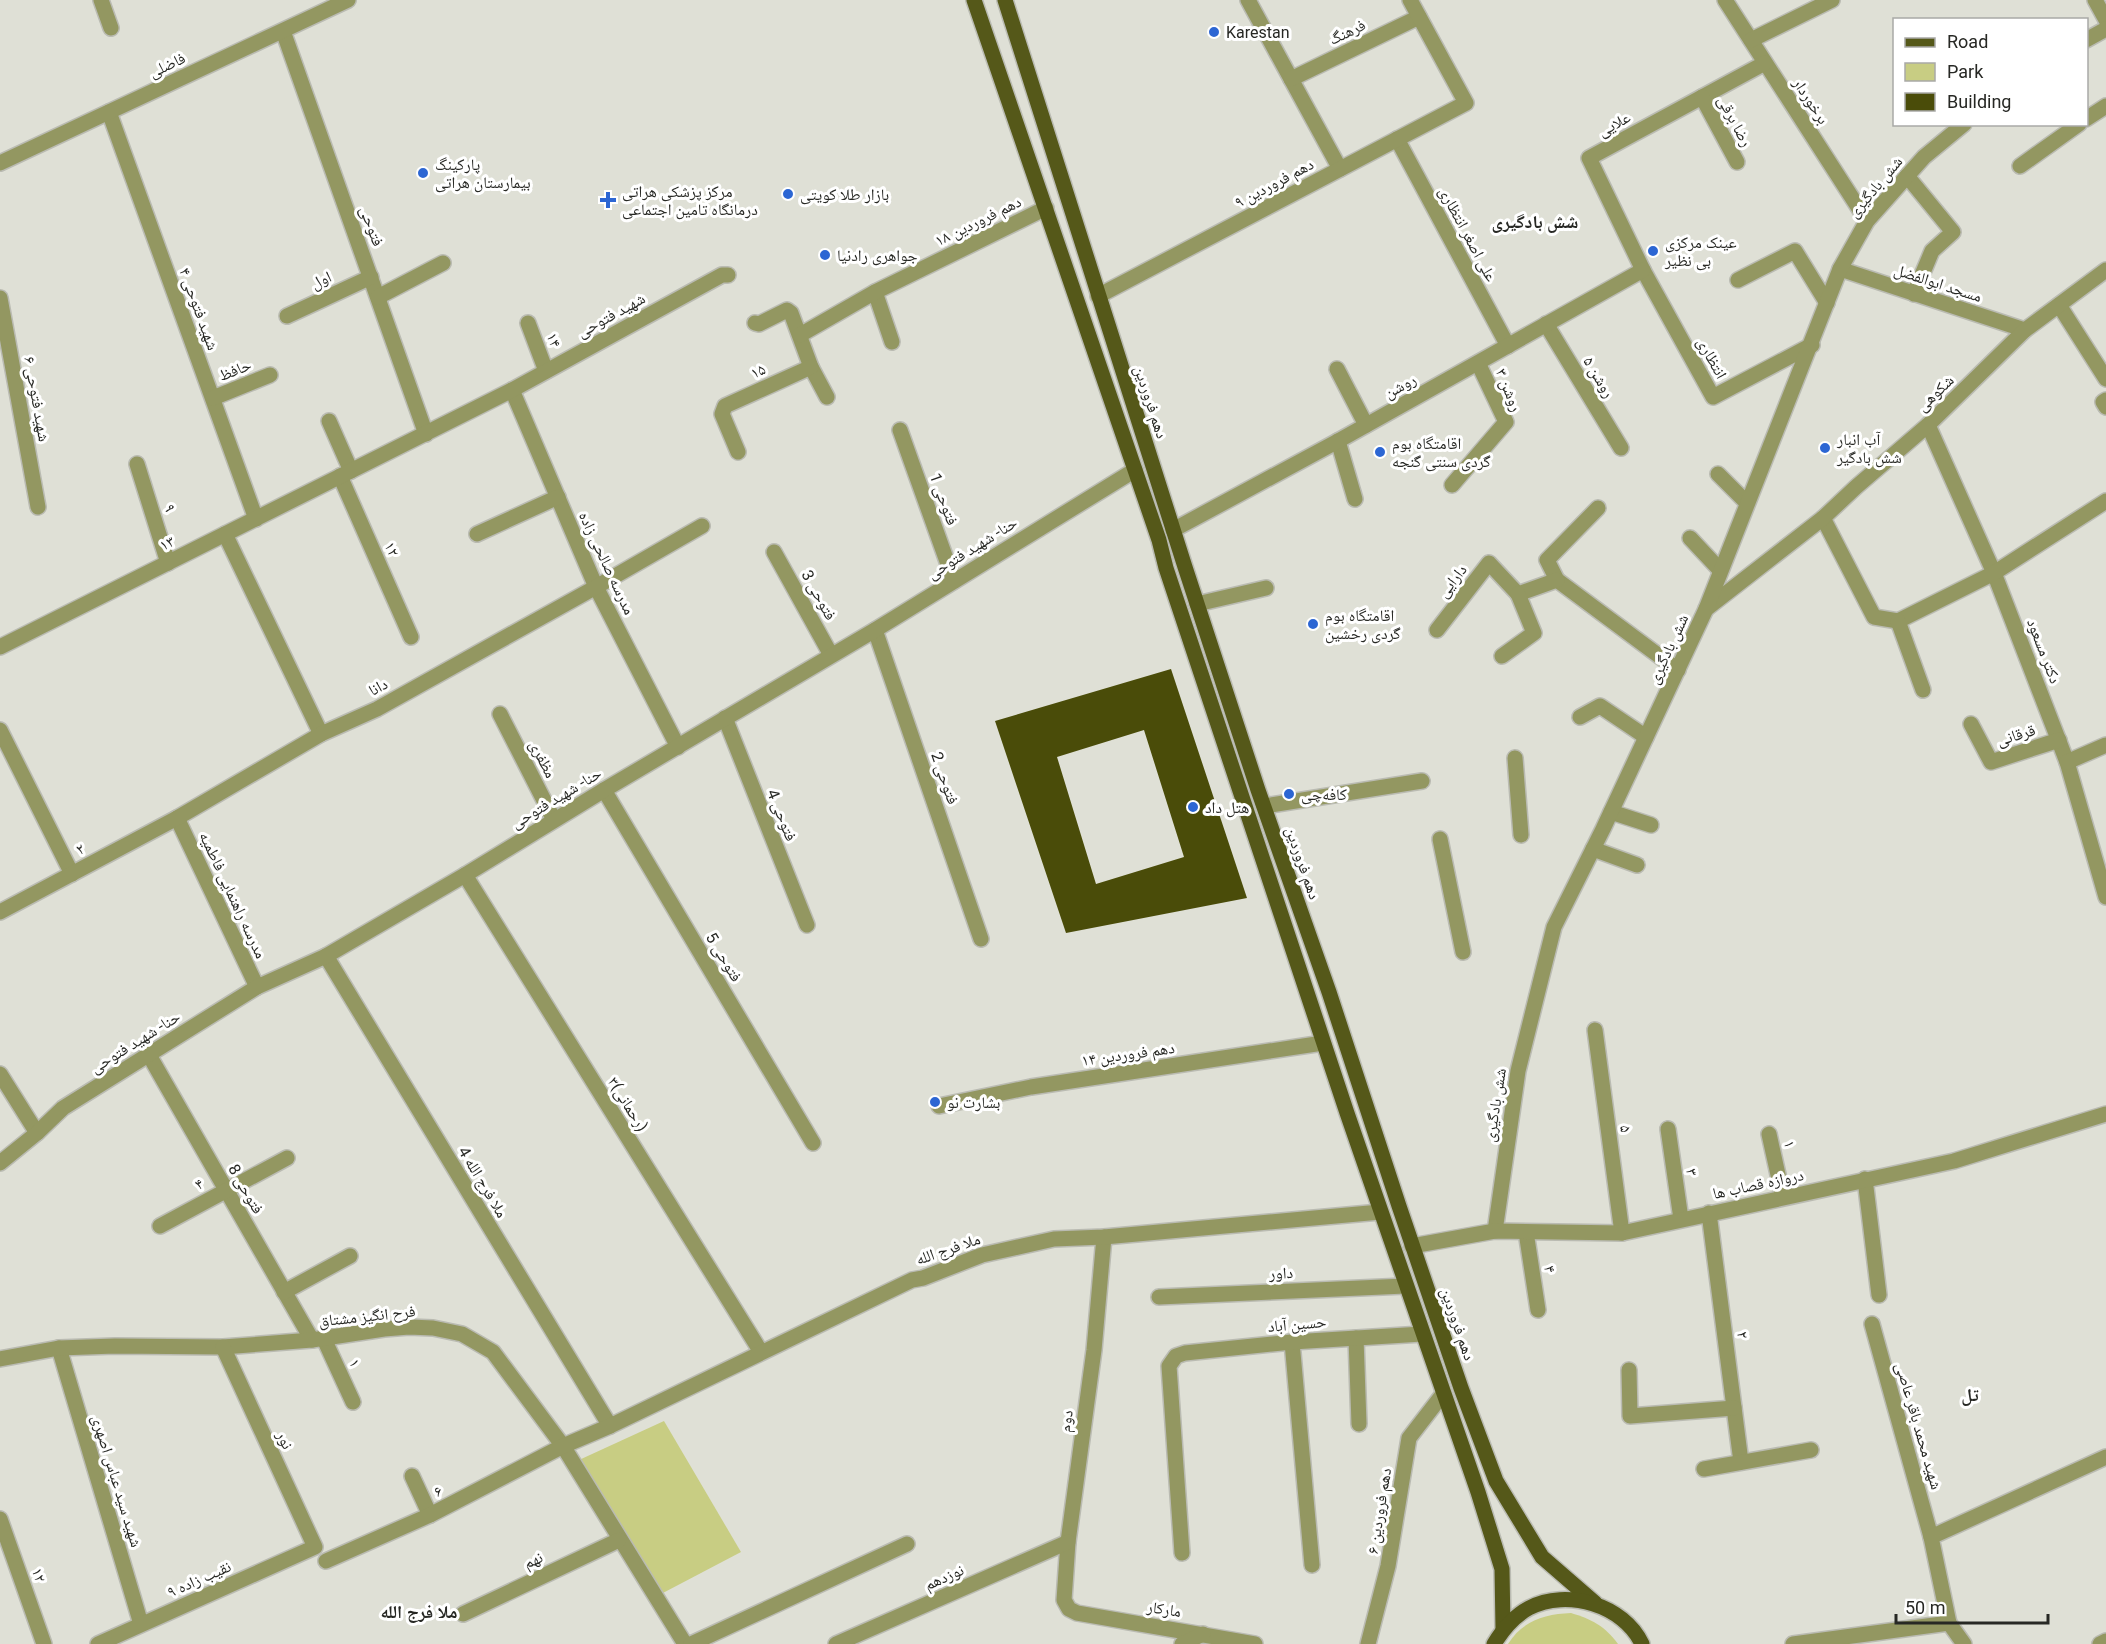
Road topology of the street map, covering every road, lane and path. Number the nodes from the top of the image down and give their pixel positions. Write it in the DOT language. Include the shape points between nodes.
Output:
graph roads {
  1 [pos="101,0"];
  2 [pos="348,0"];
  3 [pos="974,0"];
  4 [pos="1005,0"];
  5 [pos="1248,0"];
  6 [pos="1410,0"];
  7 [pos="1725,0"];
  8 [pos="1832,0"];
  9 [pos="2095,0"];
  10 [pos="1419,17"];
  11 [pos="2106,20"];
  12 [pos="111,28"];
  13 [pos="2106,28"];
  14 [pos="283,31"];
  15 [pos="2088,39"];
  16 [pos="1750,40"];
  17 [pos="1765,63"];
  18 [pos="1291,80"];
  19 [pos="1702,97"];
  20 [pos="2106,106"];
  21 [pos="109,112"];
  22 [pos="2088,118"];
  23 [pos="1962,126"];
  24 [pos="2076,126"];
  25 [pos="1397,139"];
  26 [pos="1737,162"];
  27 [pos="0,163"];
  28 [pos="2020,166"];
  29 [pos="1340,169"];
  30 [pos="1907,176"];
  31 [pos="1046,208"];
  32 [pos="1867,221"];
  33 [pos="443,263"];
  34 [pos="1840,269"];
  35 [pos="1643,270"];
  36 [pos="2106,270"];
  37 [pos="728,274"];
  38 [pos="371,277"];
  39 [pos="1738,280"];
  40 [pos="875,292"];
  41 [pos="1914,294"];
  42 [pos="1098,296"];
  43 [pos="378,297"];
  44 [pos="0,298"];
  45 [pos="1827,303"];
  46 [pos="2059,305"];
  47 [pos="287,316"];
  48 [pos="528,323"];
  49 [pos="755,323"];
  50 [pos="1546,324"];
  51 [pos="2025,330"];
  52 [pos="800,335"];
  53 [pos="892,342"];
  54 [pos="1812,345"];
  55 [pos="1508,346"];
  56 [pos="1478,363"];
  57 [pos="811,367"];
  58 [pos="1337,369"];
  59 [pos="546,371"];
  60 [pos="270,375"];
  61 [pos="2106,379"];
  62 [pos="512,390"];
  63 [pos="827,397"];
  64 [pos="213,399"];
  65 [pos="2106,400"];
  66 [pos="2106,407"];
  67 [pos="329,421"];
  68 [pos="1366,425"];
  69 [pos="1928,425"];
  70 [pos="900,430"];
  71 [pos="426,434"];
  72 [pos="1338,441"];
  73 [pos="1621,448"];
  74 [pos="738,452"];
  75 [pos="137,464"];
  76 [pos="1135,470"];
  77 [pos="346,474"];
  78 [pos="1718,474"];
  79 [pos="1452,485"];
  80 [pos="558,497"];
  81 [pos="1355,499"];
  82 [pos="2106,501"];
  83 [pos="1747,503"];
  84 [pos="38,507"];
  85 [pos="1599,508"];
  86 [pos="1823,518"];
  87 [pos="256,519"];
  88 [pos="702,526"];
  89 [pos="1173,530"];
  90 [pos="225,534"];
  91 [pos="477,534"];
  92 [pos="1690,538"];
  93 [pos="774,552"];
  94 [pos="168,563"];
  95 [pos="1720,570"];
  96 [pos="1994,573"];
  97 [pos="1557,580"];
  98 [pos="954,581"];
  99 [pos="596,587"];
  100 [pos="1266,588"];
  101 [pos="1518,594"];
  102 [pos="1197,604"];
  103 [pos="1706,609"];
  104 [pos="1898,621"];
  105 [pos="875,630"];
  106 [pos="1437,630"];
  107 [pos="411,637"];
  108 [pos="0,647"];
  109 [pos="831,655"];
  110 [pos="1502,656"];
  111 [pos="1678,670"];
  112 [pos="1923,690"];
  113 [pos="500,714"];
  114 [pos="1580,717"];
  115 [pos="724,718"];
  116 [pos="1971,724"];
  117 [pos="0,730"];
  118 [pos="321,734"];
  119 [pos="1646,737"];
  120 [pos="2059,740"];
  121 [pos="2106,745"];
  122 [pos="678,747"];
  123 [pos="1515,758"];
  124 [pos="2067,762"];
  125 [pos="1422,781"];
  126 [pos="604,790"];
  127 [pos="1264,807"];
  128 [pos="1611,812"];
  129 [pos="177,818"];
  130 [pos="554,820"];
  131 [pos="1651,825"];
  132 [pos="1521,835"];
  133 [pos="1440,839"];
  134 [pos="1593,849"];
  135 [pos="2100,853"];
  136 [pos="1637,864"];
  137 [pos="72,874"];
  138 [pos="465,875"];
  139 [pos="2106,897"];
  140 [pos="0,912"];
  141 [pos="807,925"];
  142 [pos="981,939"];
  143 [pos="1463,952"];
  144 [pos="326,956"];
  145 [pos="257,987"];
  146 [pos="1595,1030"];
  147 [pos="1323,1044"];
  148 [pos="148,1055"];
  149 [pos="0,1074"];
  150 [pos="939,1106"];
  151 [pos="2106,1114"];
  152 [pos="1668,1129"];
  153 [pos="37,1133"];
  154 [pos="1769,1134"];
  155 [pos="813,1143"];
  156 [pos="288,1158"];
  157 [pos="0,1163"];
  158 [pos="1864,1179"];
  159 [pos="225,1190"];
  160 [pos="1783,1197"];
  161 [pos="1380,1212"];
  162 [pos="1709,1213"];
  163 [pos="1681,1219"];
  164 [pos="160,1226"];
  165 [pos="1495,1231"];
  166 [pos="1526,1232"];
  167 [pos="1622,1233"];
  168 [pos="1104,1237"];
  169 [pos="1412,1246"];
  170 [pos="350,1256"];
  171 [pos="1405,1286"];
  172 [pos="284,1292"];
  173 [pos="1879,1295"];
  174 [pos="1159,1297"];
  175 [pos="1538,1310"];
  176 [pos="1872,1324"];
  177 [pos="1422,1334"];
  178 [pos="1356,1338"];
  179 [pos="318,1339"];
  180 [pos="1292,1342"];
  181 [pos="222,1347"];
  182 [pos="58,1348"];
  183 [pos="761,1352"];
  184 [pos="0,1359"];
  185 [pos="1629,1370"];
  186 [pos="1443,1394"];
  187 [pos="353,1402"];
  188 [pos="1734,1408"];
  189 [pos="1359,1424"];
  190 [pos="610,1426"];
  191 [pos="563,1446"];
  192 [pos="1811,1450"];
  193 [pos="2106,1457"];
  194 [pos="1741,1462"];
  195 [pos="1704,1469"];
  196 [pos="412,1476"];
  197 [pos="430,1515"];
  198 [pos="0,1519"];
  199 [pos="1931,1537"];
  200 [pos="619,1540"];
  201 [pos="1068,1542"];
  202 [pos="907,1544"];
  203 [pos="315,1547"];
  204 [pos="1182,1553"];
  205 [pos="326,1561"];
  206 [pos="1312,1565"];
  207 [pos="1595,1603"];
  208 [pos="1069,1609"];
  209 [pos="463,1614"];
  210 [pos="1949,1623"];
  211 [pos="141,1624"];
  212 [pos="1503,1628"];
  213 [pos="1203,1634"];
  214 [pos="2106,1641"];
  215 [pos="44,1644"];
  216 [pos="98,1644"];
  217 [pos="685,1644"];
  218 [pos="691,1644"];
  219 [pos="836,1644"];
  220 [pos="1182,1644"];
  221 [pos="1255,1644"];
  222 [pos="1368,1644"];
  223 [pos="1494,1644"];
  224 [pos="1642,1644"];
  225 [pos="1793,1644"];
  226 [pos="1964,1644"];
  227 [pos="2100,1644"];
  1 -- 12 [label="street"];
  2 -- 14 [label="street, فاضلی"];
  3 -- 31 [label="main road"];
  4 -- 42 [label="main road, دهم فروردین"];
  5 -- 18 [label="street"];
  6 -- 10 [label="street"];
  7 -- 16 [label="street, برخوردار"];
  8 -- 16 [label="street"];
  9 -- 11 [label="street"];
  10 -- 18 [label="street, فرهنگ"];
  10 -- 25 [label="street, دهم فروردین ۹" via="1466,103"];
  13 -- 15 [label="street"];
  14 -- 21 [label="street, فاضلی"];
  14 -- 38 [label="street, فتوحی"];
  16 -- 17 [label="street, برخوردار"];
  17 -- 19 [label="street, علایی"];
  17 -- 32 [label="street, برخوردار"];
  18 -- 29 [label="street"];
  19 -- 26 [label="street, رضا برقی"];
  19 -- 35 [label="street, علایی" via="1589,158"];
  20 -- 22 [label="street"];
  21 -- 27 [label="street, فاضلی"];
  21 -- 64 [label="street, شهید فتوحی ۴"];
  23 -- 30 [label="street, شش بادگیری"];
  24 -- 28 [label="street"];
  25 -- 29 [label="street, دهم فروردین ۹"];
  25 -- 55 [label="street, علی اصغر انتظاری"];
  29 -- 42 [label="street, دهم فروردین ۹"];
  30 -- 32 [label="street, شش بادگیری"];
  30 -- 41 [label="street" via="1953,232 1932,251"];
  31 -- 40 [label="street, دهم فروردین ۱۸"];
  31 -- 76 [label="main road"];
  32 -- 34 [label="street, شش بادگیری"];
  33 -- 43 [label="street"];
  34 -- 41 [label="street, مسجد ابوالفضل"];
  34 -- 45 [label="street, شش بادگیری"];
  35 -- 50 [label="street, روشن"];
  35 -- 54 [label="street, انتظاری" via="1713,397"];
  36 -- 46 [label="street, شکوهی"];
  37 -- 59 [label="street, شهید فتوحی"];
  38 -- 43 [label="street, فتوحی"];
  38 -- 47 [label="street, اول"];
  39 -- 45 [label="street" via="1795,251"];
  40 -- 52 [label="street, دهم فروردین ۱۸"];
  40 -- 53 [label="street"];
  41 -- 51 [label="street, مسجد ابوالفضل"];
  42 -- 89 [label="main road, دهم فروردین"];
  43 -- 71 [label="street, فتوحی"];
  44 -- 84 [label="street, شهید فتوحی ۶"];
  45 -- 54 [label="street, شش بادگیری"];
  46 -- 51 [label="street, شکوهی"];
  46 -- 61 [label="street"];
  48 -- 59 [label="street, ۱۴"];
  49 -- 52 [label="street" via="787,310"];
  50 -- 55 [label="street, روشن"];
  50 -- 73 [label="street, روشن ۵"];
  51 -- 69 [label="street, شکوهی"];
  52 -- 57 [label="street"];
  54 -- 83 [label="street, شش بادگیری"];
  55 -- 56 [label="street, روشن"];
  56 -- 68 [label="street, روشن"];
  56 -- 79 [label="street, روشن ۳" via="1506,422"];
  57 -- 63 [label="street"];
  57 -- 74 [label="street, ۱۵" via="725,406 722,410"];
  58 -- 68 [label="street"];
  59 -- 62 [label="street, شهید فتوحی"];
  60 -- 64 [label="street, حافظ"];
  62 -- 71 [label="street, ۱۳"];
  62 -- 80 [label="street, مدرسه صالحی زاده"];
  64 -- 87 [label="street, شهید فتوحی ۴"];
  65 -- 66 [label="street"];
  67 -- 77 [label="street"];
  68 -- 72 [label="street, روشن"];
  69 -- 86 [label="street, شکوهی"];
  69 -- 96 [label="street, دکتر مسعود"];
  70 -- 98 [label="street, فتوحی 1"];
  71 -- 77 [label="street, ۱۳"];
  72 -- 81 [label="street"];
  72 -- 89 [label="street, روشن"];
  75 -- 94 [label="street, ۹"];
  76 -- 98 [label="street, حنا- شهید فتوحی"];
  76 -- 147 [label="main road"];
  77 -- 87 [label="street, ۱۳"];
  77 -- 107 [label="street, ۱۲"];
  78 -- 83 [label="street"];
  80 -- 91 [label="street"];
  80 -- 99 [label="street, مدرسه صالحی زاده"];
  82 -- 96 [label="street"];
  83 -- 95 [label="street, شش بادگیری"];
  85 -- 97 [label="street" via="1547,560"];
  86 -- 103 [label="street, شکوهی"];
  86 -- 104 [label="street" via="1874,617"];
  87 -- 90 [label="street, ۱۳"];
  88 -- 99 [label="street, دانا"];
  89 -- 102 [label="main road, دهم فروردین"];
  90 -- 94 [label="street, ۱۳"];
  90 -- 118 [label="street"];
  92 -- 95 [label="street"];
  93 -- 109 [label="street, فتوحی 3"];
  94 -- 108 [label="street, ۱۳"];
  95 -- 103 [label="street, شش بادگیری"];
  96 -- 104 [label="street"];
  96 -- 120 [label="street, دکتر مسعود"];
  97 -- 101 [label="street"];
  97 -- 111 [label="street"];
  98 -- 105 [label="street, حنا- شهید فتوحی"];
  99 -- 118 [label="street, دانا" via="377,709"];
  99 -- 122 [label="street, مدرسه صالحی زاده"];
  100 -- 102 [label="street"];
  101 -- 106 [label="street, دارایی" via="1489,563"];
  101 -- 110 [label="street" via="1534,633"];
  102 -- 127 [label="main road, دهم فروردین"];
  103 -- 111 [label="street, شش بادگیری"];
  104 -- 112 [label="street"];
  105 -- 109 [label="street, حنا- شهید فتوحی"];
  105 -- 142 [label="street, فتوحی 2"];
  109 -- 115 [label="street, حنا- شهید فتوحی"];
  111 -- 119 [label="street, شش بادگیری"];
  113 -- 130 [label="street, مظفری"];
  114 -- 119 [label="street" via="1600,706"];
  115 -- 122 [label="street, حنا- شهید فتوحی"];
  115 -- 141 [label="street, فتوحی 4"];
  116 -- 120 [label="street, قرقانی" via="1991,762"];
  117 -- 137 [label="street"];
  118 -- 129 [label="street, دانا"];
  119 -- 128 [label="street, شش بادگیری"];
  120 -- 124 [label="street, دکتر مسعود"];
  121 -- 124 [label="street"];
  122 -- 126 [label="street, حنا- شهید فتوحی"];
  123 -- 132 [label="street"];
  124 -- 135 [label="street, دکتر مسعود"];
  125 -- 127 [label="street"];
  126 -- 130 [label="street, حنا- شهید فتوحی"];
  126 -- 155 [label="street, فتوحی 5"];
  127 -- 169 [label="main road, دهم فروردین"];
  128 -- 131 [label="street"];
  128 -- 134 [label="street, شش بادگیری"];
  129 -- 137 [label="street, ۲"];
  129 -- 145 [label="street, مدرسه راهنمایی فاطمیه"];
  130 -- 138 [label="street, حنا- شهید فتوحی"];
  133 -- 143 [label="street"];
  134 -- 136 [label="street"];
  134 -- 165 [label="street, شش بادگیری" via="1554,927 1518,1071"];
  135 -- 139 [label="street, دکتر مسعود"];
  137 -- 140 [label="street, ۲"];
  138 -- 144 [label="street, حنا- شهید فتوحی"];
  138 -- 183 [label="street, ۳(رحمانی)"];
  144 -- 145 [label="street, حنا- شهید فتوحی"];
  144 -- 190 [label="street, 4 ملا فرج الله"];
  145 -- 148 [label="street, حنا- شهید فتوحی"];
  146 -- 167 [label="street, ۵"];
  147 -- 150 [label="street, دهم فروردین ۱۴" via="1031,1087"];
  147 -- 161 [label="main road"];
  148 -- 153 [label="street, حنا- شهید فتوحی" via="63,1108"];
  148 -- 159 [label="street, فتوحی 8"];
  149 -- 153 [label="street"];
  151 -- 158 [label="street, دروازه قصاب ها" via="1954,1161"];
  152 -- 163 [label="street, ۳"];
  153 -- 157 [label="street, حنا- شهید فتوحی"];
  154 -- 160 [label="street, ۱"];
  156 -- 159 [label="street, ۴"];
  158 -- 160 [label="street, دروازه قصاب ها"];
  158 -- 173 [label="street"];
  159 -- 164 [label="street, ۴"];
  159 -- 172 [label="street, فتوحی 8"];
  160 -- 162 [label="street, دروازه قصاب ها"];
  161 -- 168 [label="street, ملا فرج الله"];
  161 -- 171 [label="main road"];
  162 -- 163 [label="street, دروازه قصاب ها"];
  162 -- 188 [label="street, ۲"];
  163 -- 167 [label="street, دروازه قصاب ها"];
  165 -- 166 [label="street, دروازه قصاب ها"];
  165 -- 169 [label="street, دروازه قصاب ها"];
  166 -- 167 [label="street, دروازه قصاب ها"];
  166 -- 175 [label="street, ۴"];
  168 -- 183 [label="street, ملا فرج الله" via="1054,1239 982,1255 912,1280"];
  168 -- 201 [label="street, دوم" via="1094,1350"];
  169 -- 207 [label="main road, دهم فروردین" via="1496,1481 1542,1557"];
  170 -- 172 [label="street"];
  171 -- 174 [label="street, داور"];
  171 -- 177 [label="main road"];
  172 -- 179 [label="street, فتوحی 8"];
  176 -- 199 [label="street, شهید محمد باقر عاصی"];
  177 -- 178 [label="street, حسین آباد"];
  177 -- 186 [label="main road"];
  178 -- 180 [label="street, حسین آباد"];
  178 -- 189 [label="street"];
  179 -- 181 [label="street, فرح انگیز مشتاق"];
  179 -- 187 [label="street, ۱"];
  179 -- 191 [label="street, فرح انگیز مشتاق" via="409,1327 462,1334 494,1352"];
  180 -- 204 [label="street, حسین آباد" via="1185,1353 1176,1356 1169,1366"];
  180 -- 206 [label="street"];
  181 -- 182 [label="street, فرح انگیز مشتاق"];
  181 -- 203 [label="street, نور"];
  182 -- 184 [label="street, فرح انگیز مشتاق"];
  182 -- 211 [label="street, شهید سید عباس اصهری"];
  183 -- 190 [label="street, ملا فرج الله"];
  185 -- 188 [label="street" via="1630,1416"];
  186 -- 212 [label="main road" via="1502,1569"];
  186 -- 222 [label="street, دهم فروردین ۶" via="1410,1438 1388,1566"];
  188 -- 194 [label="street, ۲"];
  190 -- 191 [label="street, ملا فرج الله"];
  191 -- 197 [label="street, ۶"];
  191 -- 200 [label="street, فرح انگیز مشتاق"];
  192 -- 194 [label="street"];
  193 -- 199 [label="street"];
  194 -- 195 [label="street"];
  196 -- 197 [label="street"];
  197 -- 205 [label="street, ۶"];
  198 -- 215 [label="street, ۱۲"];
  199 -- 210 [label="street, شهید محمد باقر عاصی"];
  200 -- 209 [label="street, نهم"];
  200 -- 217 [label="street, فرح انگیز مشتاق"];
  201 -- 208 [label="street, دوم" via="1064,1600"];
  201 -- 219 [label="street, نوزدهم"];
  202 -- 218 [label="street"];
  203 -- 211 [label="street, نقیب زاده ۹"];
  207 -- 212 [label="main road" via="1562,1599 1540,1604"];
  207 -- 224 [label="main road" via="1620,1617"];
  208 -- 213 [label="street, مارکار"];
  210 -- 225 [label="street"];
  210 -- 226 [label="street"];
  211 -- 216 [label="street, نقیب زاده ۹"];
  212 -- 223 [label="main road"];
  213 -- 220 [label="street"];
  213 -- 221 [label="street, مارکار"];
  214 -- 227 [label="street"];
}
